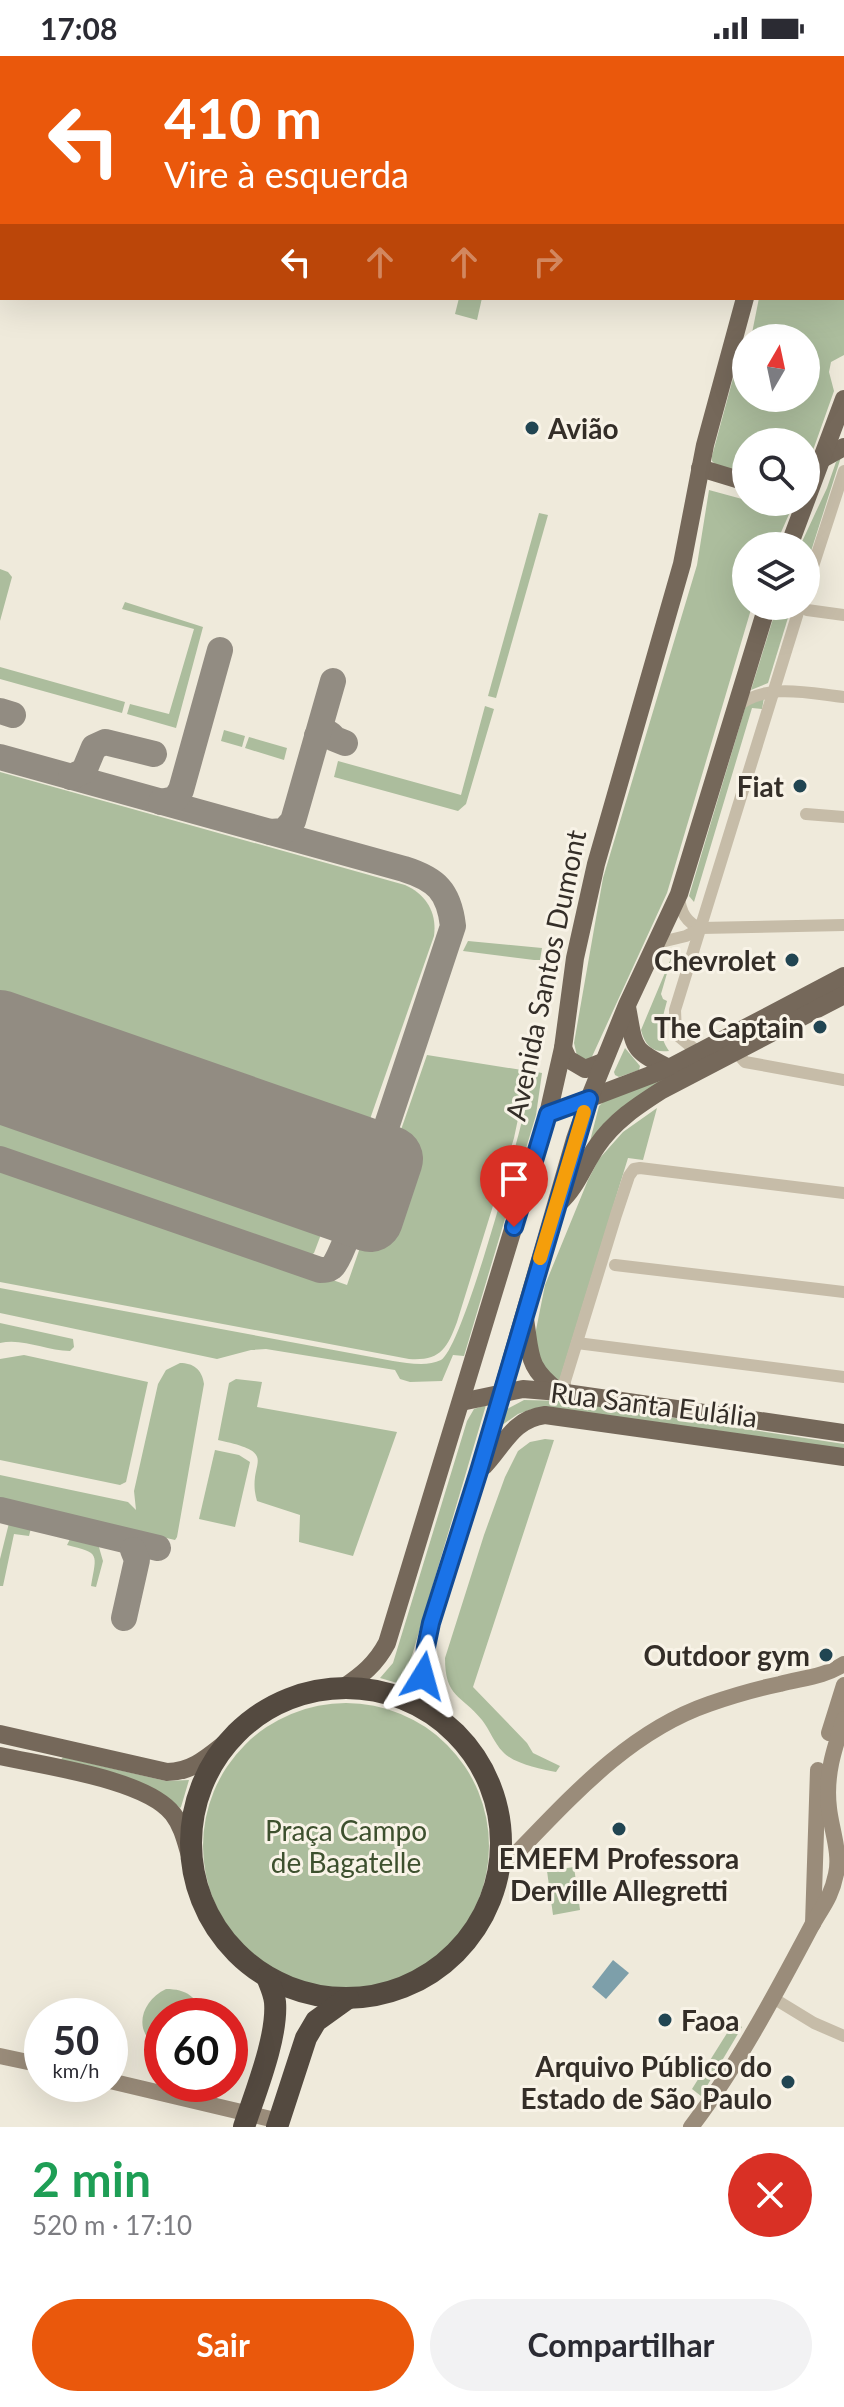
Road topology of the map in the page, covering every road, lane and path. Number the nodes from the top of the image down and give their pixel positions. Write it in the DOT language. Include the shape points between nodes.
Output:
graph roads {
  1 [pos="744,300"];
  2 [pos="844,399"];
  3 [pos="844,447"];
  4 [pos="822,459"];
  5 [pos="820,464"];
  6 [pos="700,468"];
  7 [pos="844,471"];
  8 [pos="732,478"];
  9 [pos="820,545"];
  10 [pos="820,612"];
  11 [pos="844,615"];
  12 [pos="762,620"];
  13 [pos="796,620"];
  14 [pos="774,690"];
  15 [pos="844,697"];
  16 [pos="734,708"];
  17 [pos="806,814"];
  18 [pos="844,817"];
  19 [pos="679,894"];
  20 [pos="844,925"];
  21 [pos="701,928"];
  22 [pos="657,943"];
  23 [pos="844,976"];
  24 [pos="844,995"];
  25 [pos="627,1005"];
  26 [pos="563,1048"];
  27 [pos="699,1053"];
  28 [pos="737,1053"];
  29 [pos="603,1062"];
  30 [pos="669,1068"];
  31 [pos="844,1080"];
  32 [pos="589,1099"];
  33 [pos="548,1114"];
  34 [pos="844,1193"];
  35 [pos="556,1206"];
  36 [pos="615,1265"];
  37 [pos="844,1292"];
  38 [pos="524,1312"];
  39 [pos="577,1343"];
  40 [pos="844,1377"];
  41 [pos="502,1392"];
  42 [pos="562,1392"];
  43 [pos="461,1402"];
  44 [pos="844,1433"];
  45 [pos="844,1457"];
  46 [pos="479,1471"];
  47 [pos="844,1664"];
  48 [pos="815,1677"];
  49 [pos="343,1688"];
  50 [pos="842,1690"];
  51 [pos="433,1714"];
  52 [pos="844,1719"];
  53 [pos="0,1734"];
  54 [pos="227,1742"];
  55 [pos="0,1756"];
  56 [pos="817,1816"];
  57 [pos="840,1852"];
  58 [pos="191,1859"];
  59 [pos="840,1868"];
  60 [pos="499,1871"];
  61 [pos="813,1924"];
  62 [pos="267,1977"];
  63 [pos="348,1998"];
  64 [pos="773,1998"];
  65 [pos="844,2036"];
  66 [pos="0,2056"];
  67 [pos="24,2061"];
  68 [pos="128,2086"];
  69 [pos="246,2120"];
  70 [pos="278,2124"];
  71 [pos="699,2124"];
  1 -- 6 [label="main road, Avenida Santos Dumont"];
  2 -- 4 [label="main road"];
  3 -- 4 [label="main road"];
  4 -- 5 [label="main road"];
  6 -- 8 [label="main road"];
  6 -- 26 [label="main road, Avenida Santos Dumont" via="682,564 596,864 575,958"];
  7 -- 9 [label="street"];
  10 -- 11 [label="street"];
  12 -- 16 [label="main road"];
  13 -- 14 [label="street"];
  14 -- 15 [label="street"];
  14 -- 16 [label="street" via="748,697"];
  14 -- 21 [label="street"];
  16 -- 19 [label="main road"];
  17 -- 18 [label="street"];
  19 -- 21 [label="street" via="686,918"];
  19 -- 22 [label="main road"];
  20 -- 21 [label="street"];
  21 -- 22 [label="street"];
  21 -- 27 [label="street" via="674,1024 676,1034"];
  22 -- 25 [label="main road"];
  23 -- 27 [label="main road"];
  24 -- 28 [label="main road"];
  25 -- 29 [label="main road"];
  25 -- 30 [label="main road" via="635,1046"];
  26 -- 29 [label="main road" via="568,1059 585,1069"];
  26 -- 33 [label="main road, Avenida Santos Dumont"];
  27 -- 30 [label="main road"];
  28 -- 31 [label="street" via="745,1062"];
  28 -- 35 [label="main road" via="662,1090 619,1119"];
  29 -- 32 [label="main road"];
  30 -- 32 [label="main road"];
  32 -- 33 [label="main road"];
  32 -- 35 [label="main road"];
  33 -- 43 [label="main road, Avenida Santos Dumont"];
  34 -- 39 [label="street" via="634,1169"];
  35 -- 38 [label="main road"];
  36 -- 37 [label="street"];
  38 -- 41 [label="main road"];
  38 -- 42 [label="main road" via="533,1366"];
  39 -- 40 [label="street"];
  39 -- 42 [label="street"];
  41 -- 42 [label="main road, Rua Santa Eulália"];
  41 -- 43 [label="main road, Rua Santa Eulália"];
  41 -- 46 [label="main road"];
  42 -- 44 [label="main road, Rua Santa Eulália"];
  43 -- 49 [label="main road, Avenida Santos Dumont" via="387,1643 378,1660"];
  45 -- 46 [label="main road, Rua Santa Eulália" via="545,1415 517,1425"];
  46 -- 51 [label="main road" via="426,1647 423,1676"];
  47 -- 48 [label="main road"];
  48 -- 50 [label="main road"];
  48 -- 60 [label="main road" via="708,1704 653,1731 599,1772"];
  49 -- 51 [label="highway" via="399,1697"];
  49 -- 54 [label="highway" via="279,1702"];
  50 -- 56 [label="main road" via="820,1760"];
  51 -- 60 [label="highway" via="453,1730 484,1771 501,1833"];
  52 -- 57 [label="main road" via="827,1779"];
  53 -- 54 [label="main road" via="167,1772 202,1762"];
  54 -- 58 [label="highway" via="197,1797"];
  55 -- 58 [label="main road" via="147,1793 177,1820"];
  56 -- 57 [label="main road"];
  56 -- 61 [label="main road"];
  57 -- 59 [label="main road"];
  58 -- 62 [label="highway" via="199,1895 215,1927 238,1955"];
  59 -- 61 [label="main road"];
  60 -- 63 [label="highway" via="481,1920 449,1960 399,1989"];
  61 -- 64 [label="main road"];
  62 -- 63 [label="highway" via="306,1993"];
  62 -- 69 [label="highway" via="275,2013"];
  63 -- 70 [label="highway" via="316,2021 306,2038"];
  64 -- 65 [label="street"];
  64 -- 71 [label="main road"];
  66 -- 67 [label="main road"];
  68 -- 69 [label="main road"];
  69 -- 70 [label="main road"];
}
